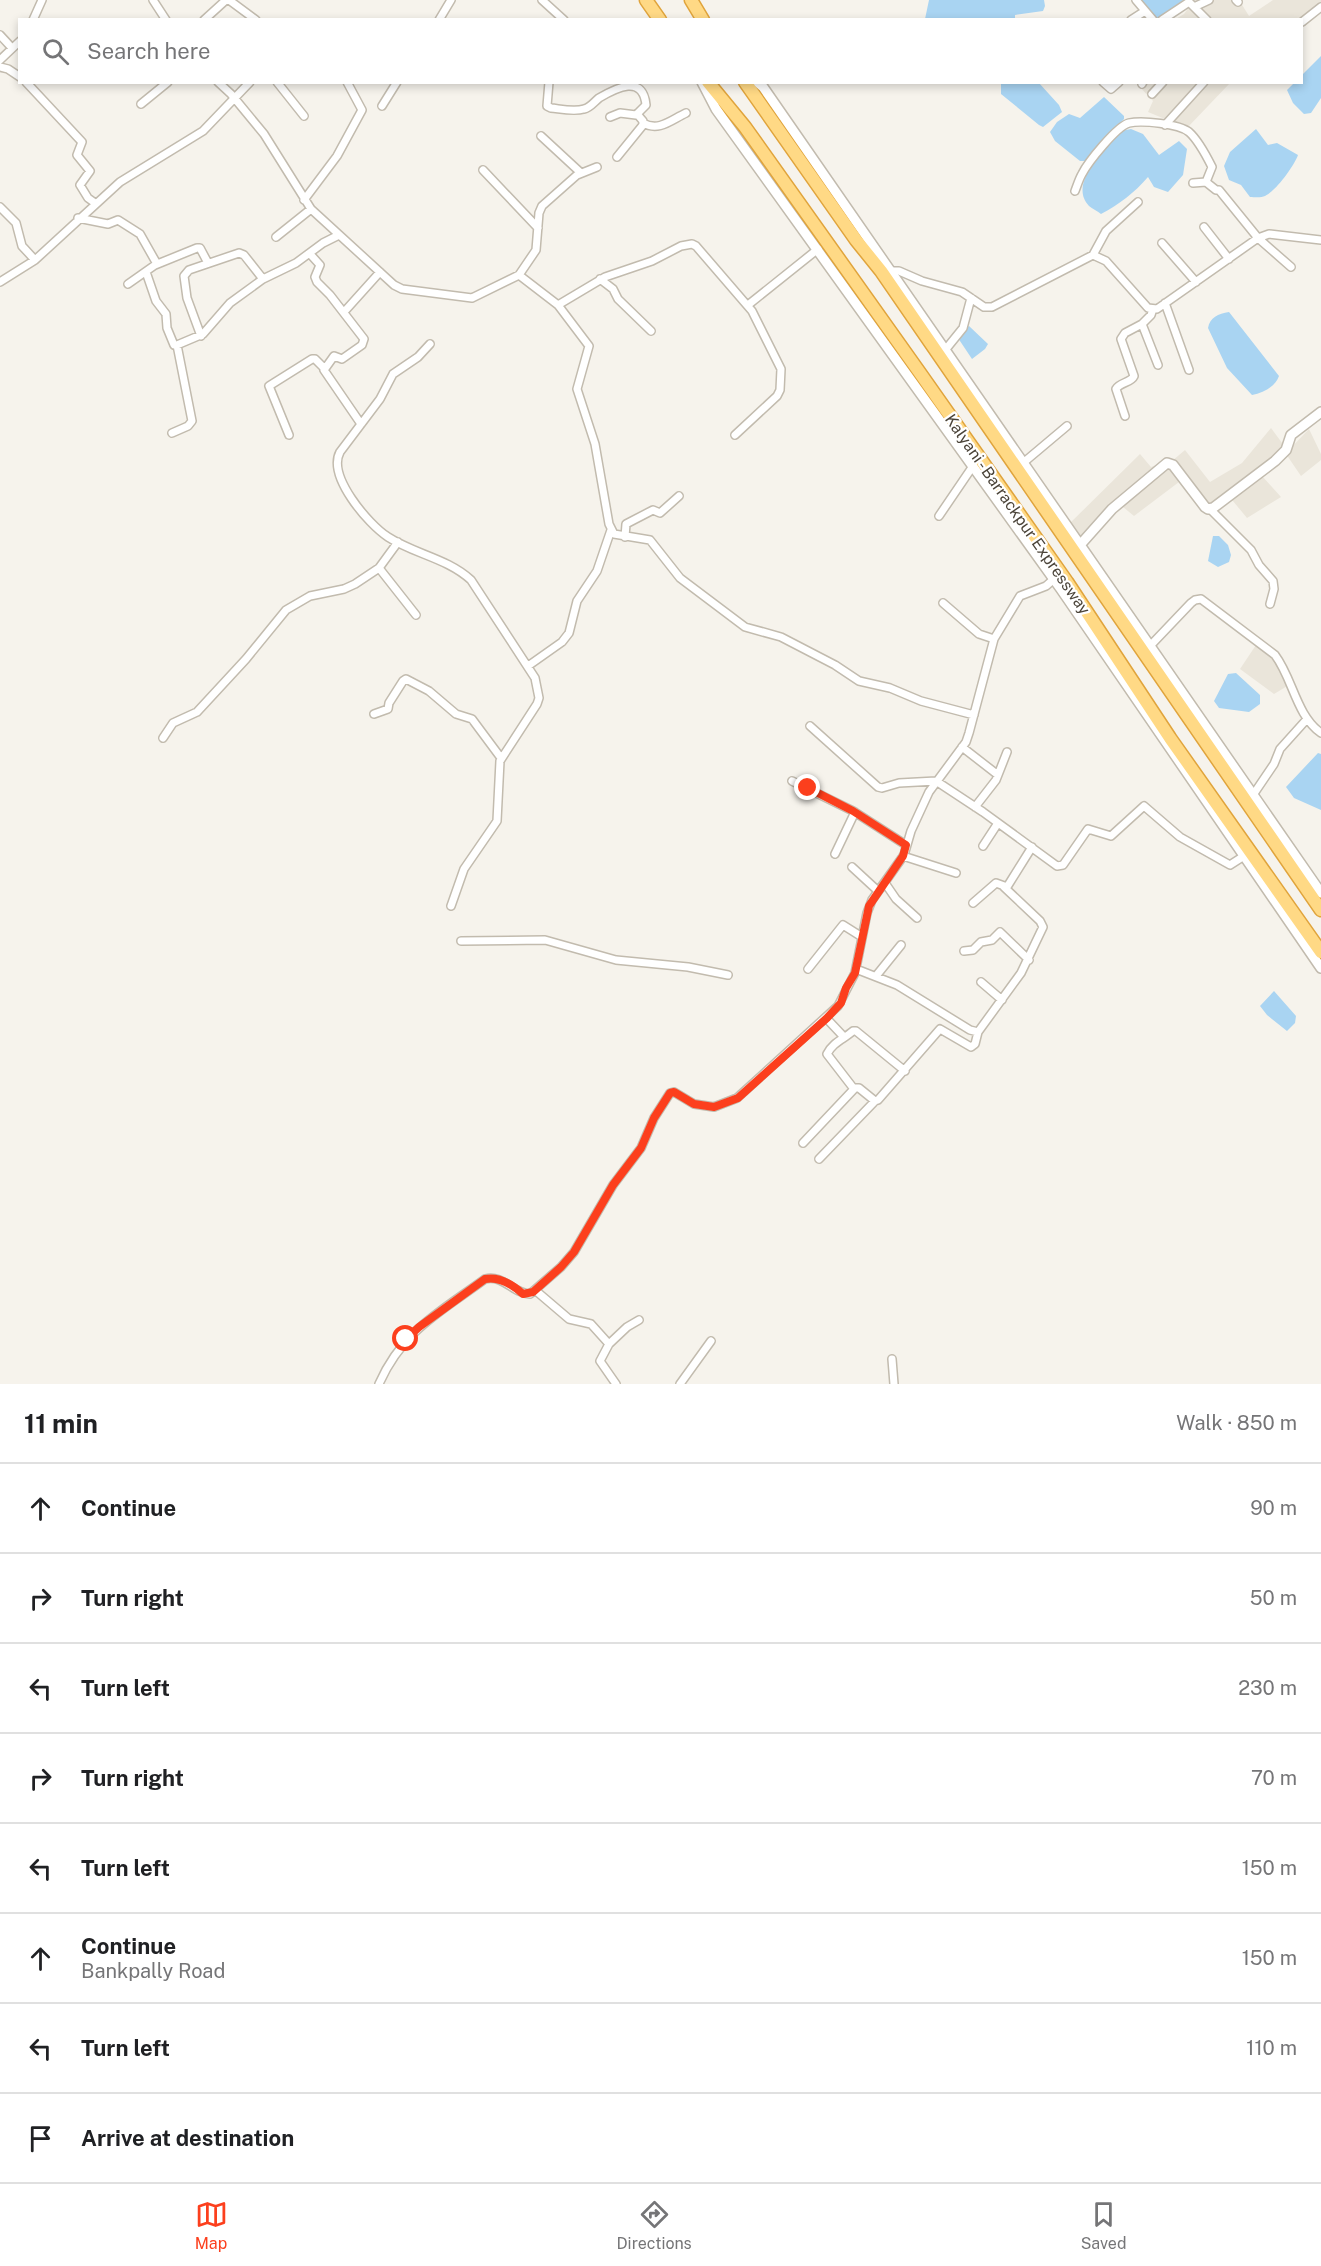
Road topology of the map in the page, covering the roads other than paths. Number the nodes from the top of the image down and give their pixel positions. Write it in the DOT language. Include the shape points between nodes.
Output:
graph roads {
  1 [pos="42,0"];
  2 [pos="153,0"];
  3 [pos="227,0"];
  4 [pos="451,0"];
  5 [pos="542,0"];
  6 [pos="646,0"];
  7 [pos="691,0"];
  8 [pos="1136,0"];
  9 [pos="1209,0"];
  10 [pos="1194,7"];
  11 [pos="1321,7"];
  12 [pos="1145,11"];
  13 [pos="34,18"];
  14 [pos="165,18"];
  15 [pos="206,18"];
  16 [pos="253,18"];
  17 [pos="440,18"];
  18 [pos="562,18"];
  19 [pos="659,18"];
  20 [pos="702,18"];
  21 [pos="1134,18"];
  22 [pos="1151,18"];
  23 [pos="1165,18"];
  24 [pos="1205,18"];
  25 [pos="1303,21"];
  26 [pos="0,35"];
  27 [pos="18,43"];
  28 [pos="12,48"];
  29 [pos="0,60"];
  30 [pos="0,67"];
  31 [pos="18,76"];
  32 [pos="29,84"];
  33 [pos="166,84"];
  34 [pos="220,84"];
  35 [pos="248,84"];
  36 [pos="279,84"];
  37 [pos="348,84"];
  38 [pos="396,84"];
  39 [pos="549,84"];
  40 [pos="703,84"];
  41 [pos="710,84"];
  42 [pos="746,84"];
  43 [pos="759,84"];
  44 [pos="1106,84"];
  45 [pos="1117,84"];
  46 [pos="1161,84"];
  47 [pos="1202,84"];
  48 [pos="640,85"];
  49 [pos="1152,94"];
  50 [pos="235,99"];
  51 [pos="141,104"];
  52 [pos="382,106"];
  53 [pos="686,113"];
  54 [pos="637,114"];
  55 [pos="304,116"];
  56 [pos="610,117"];
  57 [pos="643,123"];
  58 [pos="1165,125"];
  59 [pos="541,136"];
  60 [pos="617,157"];
  61 [pos="597,167"];
  62 [pos="483,170"];
  63 [pos="581,173"];
  64 [pos="1206,182"];
  65 [pos="1193,183"];
  66 [pos="1075,191"];
  67 [pos="304,200"];
  68 [pos="1138,202"];
  69 [pos="95,203"];
  70 [pos="0,207"];
  71 [pos="310,209"];
  72 [pos="78,218"];
  73 [pos="1204,227"];
  74 [pos="538,228"];
  75 [pos="339,235"];
  76 [pos="276,237"];
  77 [pos="1258,238"];
  78 [pos="1321,240"];
  79 [pos="1162,243"];
  80 [pos="818,249"];
  81 [pos="310,254"];
  82 [pos="1093,255"];
  83 [pos="1229,259"];
  84 [pos="34,260"];
  85 [pos="208,263"];
  86 [pos="157,264"];
  87 [pos="1291,267"];
  88 [pos="890,271"];
  89 [pos="146,272"];
  90 [pos="380,272"];
  91 [pos="519,275"];
  92 [pos="263,279"];
  93 [pos="600,279"];
  94 [pos="0,282"];
  95 [pos="1196,282"];
  96 [pos="128,284"];
  97 [pos="971,298"];
  98 [pos="1165,303"];
  99 [pos="558,305"];
  100 [pos="748,305"];
  101 [pos="1153,309"];
  102 [pos="344,312"];
  103 [pos="1142,324"];
  104 [pos="651,331"];
  105 [pos="201,336"];
  106 [pos="430,344"];
  107 [pos="177,345"];
  108 [pos="946,350"];
  109 [pos="1158,365"];
  110 [pos="324,368"];
  111 [pos="1189,370"];
  112 [pos="1321,412"];
  113 [pos="1125,416"];
  114 [pos="361,424"];
  115 [pos="1067,426"];
  116 [pos="172,433"];
  117 [pos="288,435"];
  118 [pos="735,435"];
  119 [pos="1023,463"];
  120 [pos="973,466"];
  121 [pos="679,496"];
  122 [pos="1210,509"];
  123 [pos="939,516"];
  124 [pos="610,530"];
  125 [pos="625,537"];
  126 [pos="398,542"];
  127 [pos="1080,545"];
  128 [pos="380,568"];
  129 [pos="1054,579"];
  130 [pos="943,603"];
  131 [pos="1270,604"];
  132 [pos="416,615"];
  133 [pos="994,639"];
  134 [pos="1150,646"];
  135 [pos="528,666"];
  136 [pos="374,714"];
  137 [pos="974,715"];
  138 [pos="1307,719"];
  139 [pos="810,726"];
  140 [pos="1321,733"];
  141 [pos="164,738"];
  142 [pos="962,747"];
  143 [pos="1007,752"];
  144 [pos="501,758"];
  145 [pos="998,775"];
  146 [pos="792,781"];
  147 [pos="936,781"];
  148 [pos="1253,795"];
  149 [pos="975,807"];
  150 [pos="855,812"];
  151 [pos="998,823"];
  152 [pos="906,845"];
  153 [pos="983,846"];
  154 [pos="1032,847"];
  155 [pos="836,854"];
  156 [pos="903,856"];
  157 [pos="1244,856"];
  158 [pos="852,867"];
  159 [pos="956,873"];
  160 [pos="885,883"];
  161 [pos="1004,887"];
  162 [pos="878,891"];
  163 [pos="1321,893"];
  164 [pos="973,903"];
  165 [pos="451,906"];
  166 [pos="1321,910"];
  167 [pos="917,918"];
  168 [pos="862,937"];
  169 [pos="461,941"];
  170 [pos="901,945"];
  171 [pos="964,951"];
  172 [pos="1321,952"];
  173 [pos="1029,960"];
  174 [pos="1321,968"];
  175 [pos="808,969"];
  176 [pos="856,969"];
  177 [pos="728,975"];
  178 [pos="876,976"];
  179 [pos="981,982"];
  180 [pos="1002,1000"];
  181 [pos="827,1018"];
  182 [pos="844,1036"];
  183 [pos="976,1038"];
  184 [pos="905,1071"];
  185 [pos="854,1089"];
  186 [pos="875,1101"];
  187 [pos="803,1143"];
  188 [pos="819,1159"];
  189 [pos="536,1290"];
  190 [pos="639,1320"];
  191 [pos="711,1341"];
  192 [pos="609,1344"];
  193 [pos="892,1359"];
  194 [pos="379,1384"];
  195 [pos="616,1384"];
  196 [pos="680,1384"];
  197 [pos="894,1384"];
  1 -- 13 [label="street"];
  2 -- 14 [label="street"];
  3 -- 15 [label="street"];
  3 -- 16 [label="street"];
  4 -- 17 [label="street"];
  5 -- 18 [label="street"];
  6 -- 19 [label="highway"];
  7 -- 20 [label="highway"];
  8 -- 12 [label="street"];
  9 -- 10 [label="street"];
  10 -- 23 [label="street" via="1189,2"];
  10 -- 24 [label="street"];
  11 -- 25 [label="street"];
  12 -- 21 [label="street"];
  12 -- 22 [label="street"];
  26 -- 28 [label="street"];
  27 -- 28 [label="street"];
  28 -- 29 [label="street"];
  30 -- 31 [label="street"];
  32 -- 69 [label="street" via="82,142 77,155 90,171 80,185"];
  33 -- 51 [label="street"];
  34 -- 50 [label="street"];
  35 -- 50 [label="street"];
  36 -- 55 [label="street"];
  37 -- 67 [label="street" via="363,110 334,162"];
  38 -- 52 [label="street"];
  39 -- 48 [label="street" via="547,105 551,108 583,109 626,85"];
  40 -- 80 [label="street" via="716,109"];
  41 -- 172 [label="highway, Kalyani - Barrackpur Expressway" via="745,127 920,373"];
  42 -- 166 [label="highway, Kalyani - Barrackpur Expressway"];
  43 -- 88 [label="street"];
  44 -- 45 [label="street" via="1112,89"];
  46 -- 49 [label="street"];
  47 -- 58 [label="street"];
  48 -- 54 [label="street" via="646,102"];
  50 -- 67 [label="street" via="271,143"];
  50 -- 69 [label="street" via="203,131 126,178"];
  53 -- 57 [label="street" via="657,127"];
  54 -- 56 [label="street"];
  54 -- 57 [label="street"];
  57 -- 60 [label="street"];
  58 -- 64 [label="street" via="1189,132 1212,167"];
  58 -- 66 [label="street" via="1128,123 1115,132 1083,172"];
  59 -- 63 [label="street"];
  61 -- 63 [label="street"];
  62 -- 74 [label="street"];
  63 -- 74 [label="street" via="542,206"];
  64 -- 65 [label="street"];
  64 -- 77 [label="street" via="1219,189"];
  67 -- 71 [label="street"];
  68 -- 82 [label="street" via="1106,231"];
  69 -- 72 [label="street"];
  70 -- 84 [label="street" via="16,223 22,246"];
  71 -- 75 [label="street"];
  71 -- 76 [label="street"];
  72 -- 84 [label="street"];
  72 -- 86 [label="street" via="108,224 118,220 140,234"];
  73 -- 83 [label="street"];
  74 -- 91 [label="street" via="536,249"];
  75 -- 81 [label="street"];
  75 -- 90 [label="street"];
  77 -- 78 [label="street" via="1269,234"];
  77 -- 83 [label="street"];
  77 -- 87 [label="street"];
  79 -- 95 [label="street"];
  80 -- 100 [label="street"];
  80 -- 120 [label="street"];
  81 -- 92 [label="street"];
  81 -- 102 [label="street" via="320,265 317,282"];
  82 -- 97 [label="street" via="992,308"];
  82 -- 101 [label="street" via="1106,261"];
  83 -- 95 [label="street"];
  84 -- 94 [label="street"];
  85 -- 86 [label="street" via="198,248"];
  85 -- 92 [label="street" via="242,253"];
  85 -- 105 [label="street" via="184,276 187,298"];
  86 -- 89 [label="street"];
  88 -- 97 [label="street"];
  88 -- 108 [label="street"];
  89 -- 96 [label="street"];
  89 -- 107 [label="street" via="156,301 166,314 171,342"];
  90 -- 91 [label="street" via="402,289 465,298 476,297"];
  90 -- 102 [label="street"];
  91 -- 99 [label="street"];
  92 -- 105 [label="street" via="230,303"];
  93 -- 99 [label="street"];
  93 -- 100 [label="street" via="692,244"];
  93 -- 104 [label="street"];
  95 -- 98 [label="street"];
  97 -- 108 [label="street" via="963,328"];
  98 -- 101 [label="street"];
  98 -- 111 [label="street"];
  99 -- 124 [label="street" via="589,346 577,389 595,444"];
  100 -- 118 [label="street" via="779,363 780,390"];
  101 -- 103 [label="street"];
  102 -- 110 [label="street" via="364,343 342,359 334,356"];
  103 -- 109 [label="street"];
  103 -- 113 [label="street" via="1121,339 1134,376 1117,388"];
  105 -- 107 [label="street"];
  106 -- 114 [label="street" via="393,374"];
  107 -- 116 [label="street" via="192,421"];
  108 -- 119 [label="street"];
  110 -- 114 [label="street"];
  110 -- 117 [label="street" via="312,359 269,386"];
  112 -- 122 [label="street" via="1291,435 1286,450 1275,461"];
  114 -- 126 [label="street" via="338,455 341,479 368,519"];
  115 -- 119 [label="street"];
  119 -- 127 [label="street"];
  120 -- 123 [label="street"];
  120 -- 129 [label="street"];
  121 -- 125 [label="street" via="660,513 653,510 626,524"];
  122 -- 127 [label="street" via="1173,465 1167,463 1112,509"];
  122 -- 131 [label="street" via="1251,550 1273,581"];
  124 -- 125 [label="street"];
  124 -- 135 [label="street" via="597,571 577,601 569,633"];
  125 -- 137 [label="street" via="650,540 680,578 745,627 781,637 859,681"];
  126 -- 128 [label="street"];
  126 -- 135 [label="street" via="438,559 471,580"];
  127 -- 134 [label="street"];
  128 -- 132 [label="street"];
  128 -- 141 [label="street" via="348,587 310,596 286,610 197,712 173,723"];
  129 -- 133 [label="street" via="1020,596"];
  129 -- 157 [label="street"];
  130 -- 133 [label="street" via="982,635"];
  133 -- 137 [label="street"];
  134 -- 138 [label="street" via="1191,603 1201,599 1275,655"];
  134 -- 148 [label="street"];
  135 -- 144 [label="street" via="537,683 538,701"];
  136 -- 144 [label="street" via="388,709 406,679 429,691 456,714 472,719"];
  137 -- 142 [label="street"];
  138 -- 140 [label="street"];
  138 -- 148 [label="street" via="1280,749"];
  139 -- 147 [label="street" via="880,788"];
  142 -- 145 [label="street"];
  142 -- 147 [label="street"];
  143 -- 145 [label="street"];
  144 -- 165 [label="street" via="497,821 464,869"];
  145 -- 149 [label="street"];
  146 -- 150 [label="street"];
  147 -- 149 [label="street"];
  147 -- 152 [label="street" via="920,808"];
  148 -- 163 [label="street"];
  149 -- 151 [label="street"];
  150 -- 152 [label="street"];
  150 -- 155 [label="street"];
  151 -- 153 [label="street"];
  151 -- 154 [label="street"];
  152 -- 156 [label="street"];
  154 -- 157 [label="street" via="1061,866 1088,829 1111,836 1144,806 1180,837 1230,865"];
  154 -- 161 [label="street"];
  156 -- 159 [label="street"];
  156 -- 160 [label="street"];
  157 -- 174 [label="street"];
  158 -- 162 [label="street"];
  160 -- 162 [label="street"];
  160 -- 167 [label="street"];
  161 -- 164 [label="street" via="996,883"];
  161 -- 173 [label="street" via="1042,924"];
  162 -- 168 [label="street" via="869,906"];
  168 -- 175 [label="street" via="843,926"];
  168 -- 176 [label="street"];
  169 -- 177 [label="street" via="545,940 616,960"];
  170 -- 178 [label="street"];
  171 -- 173 [label="street" via="974,950 1000,933"];
  173 -- 180 [label="street"];
  176 -- 178 [label="street"];
  176 -- 181 [label="street" via="841,1003"];
  178 -- 183 [label="street" via="970,1030"];
  179 -- 180 [label="street"];
  180 -- 183 [label="street"];
  181 -- 182 [label="street"];
  181 -- 189 [label="street" via="738,1098 714,1107 694,1104 670,1093 641,1148 613,1185 574,1252"];
  182 -- 184 [label="street" via="856,1031"];
  182 -- 185 [label="street" via="827,1054"];
  183 -- 184 [label="street" via="969,1047 940,1029"];
  184 -- 186 [label="street"];
  185 -- 186 [label="street" via="859,1088"];
  185 -- 187 [label="street"];
  186 -- 188 [label="street"];
  189 -- 192 [label="street" via="569,1319 591,1324"];
  189 -- 194 [label="street" via="523,1294 511,1285 485,1279 412,1333 387,1366"];
  190 -- 192 [label="street"];
  191 -- 196 [label="street"];
  192 -- 195 [label="street" via="600,1361"];
  193 -- 197 [label="street"];
}
